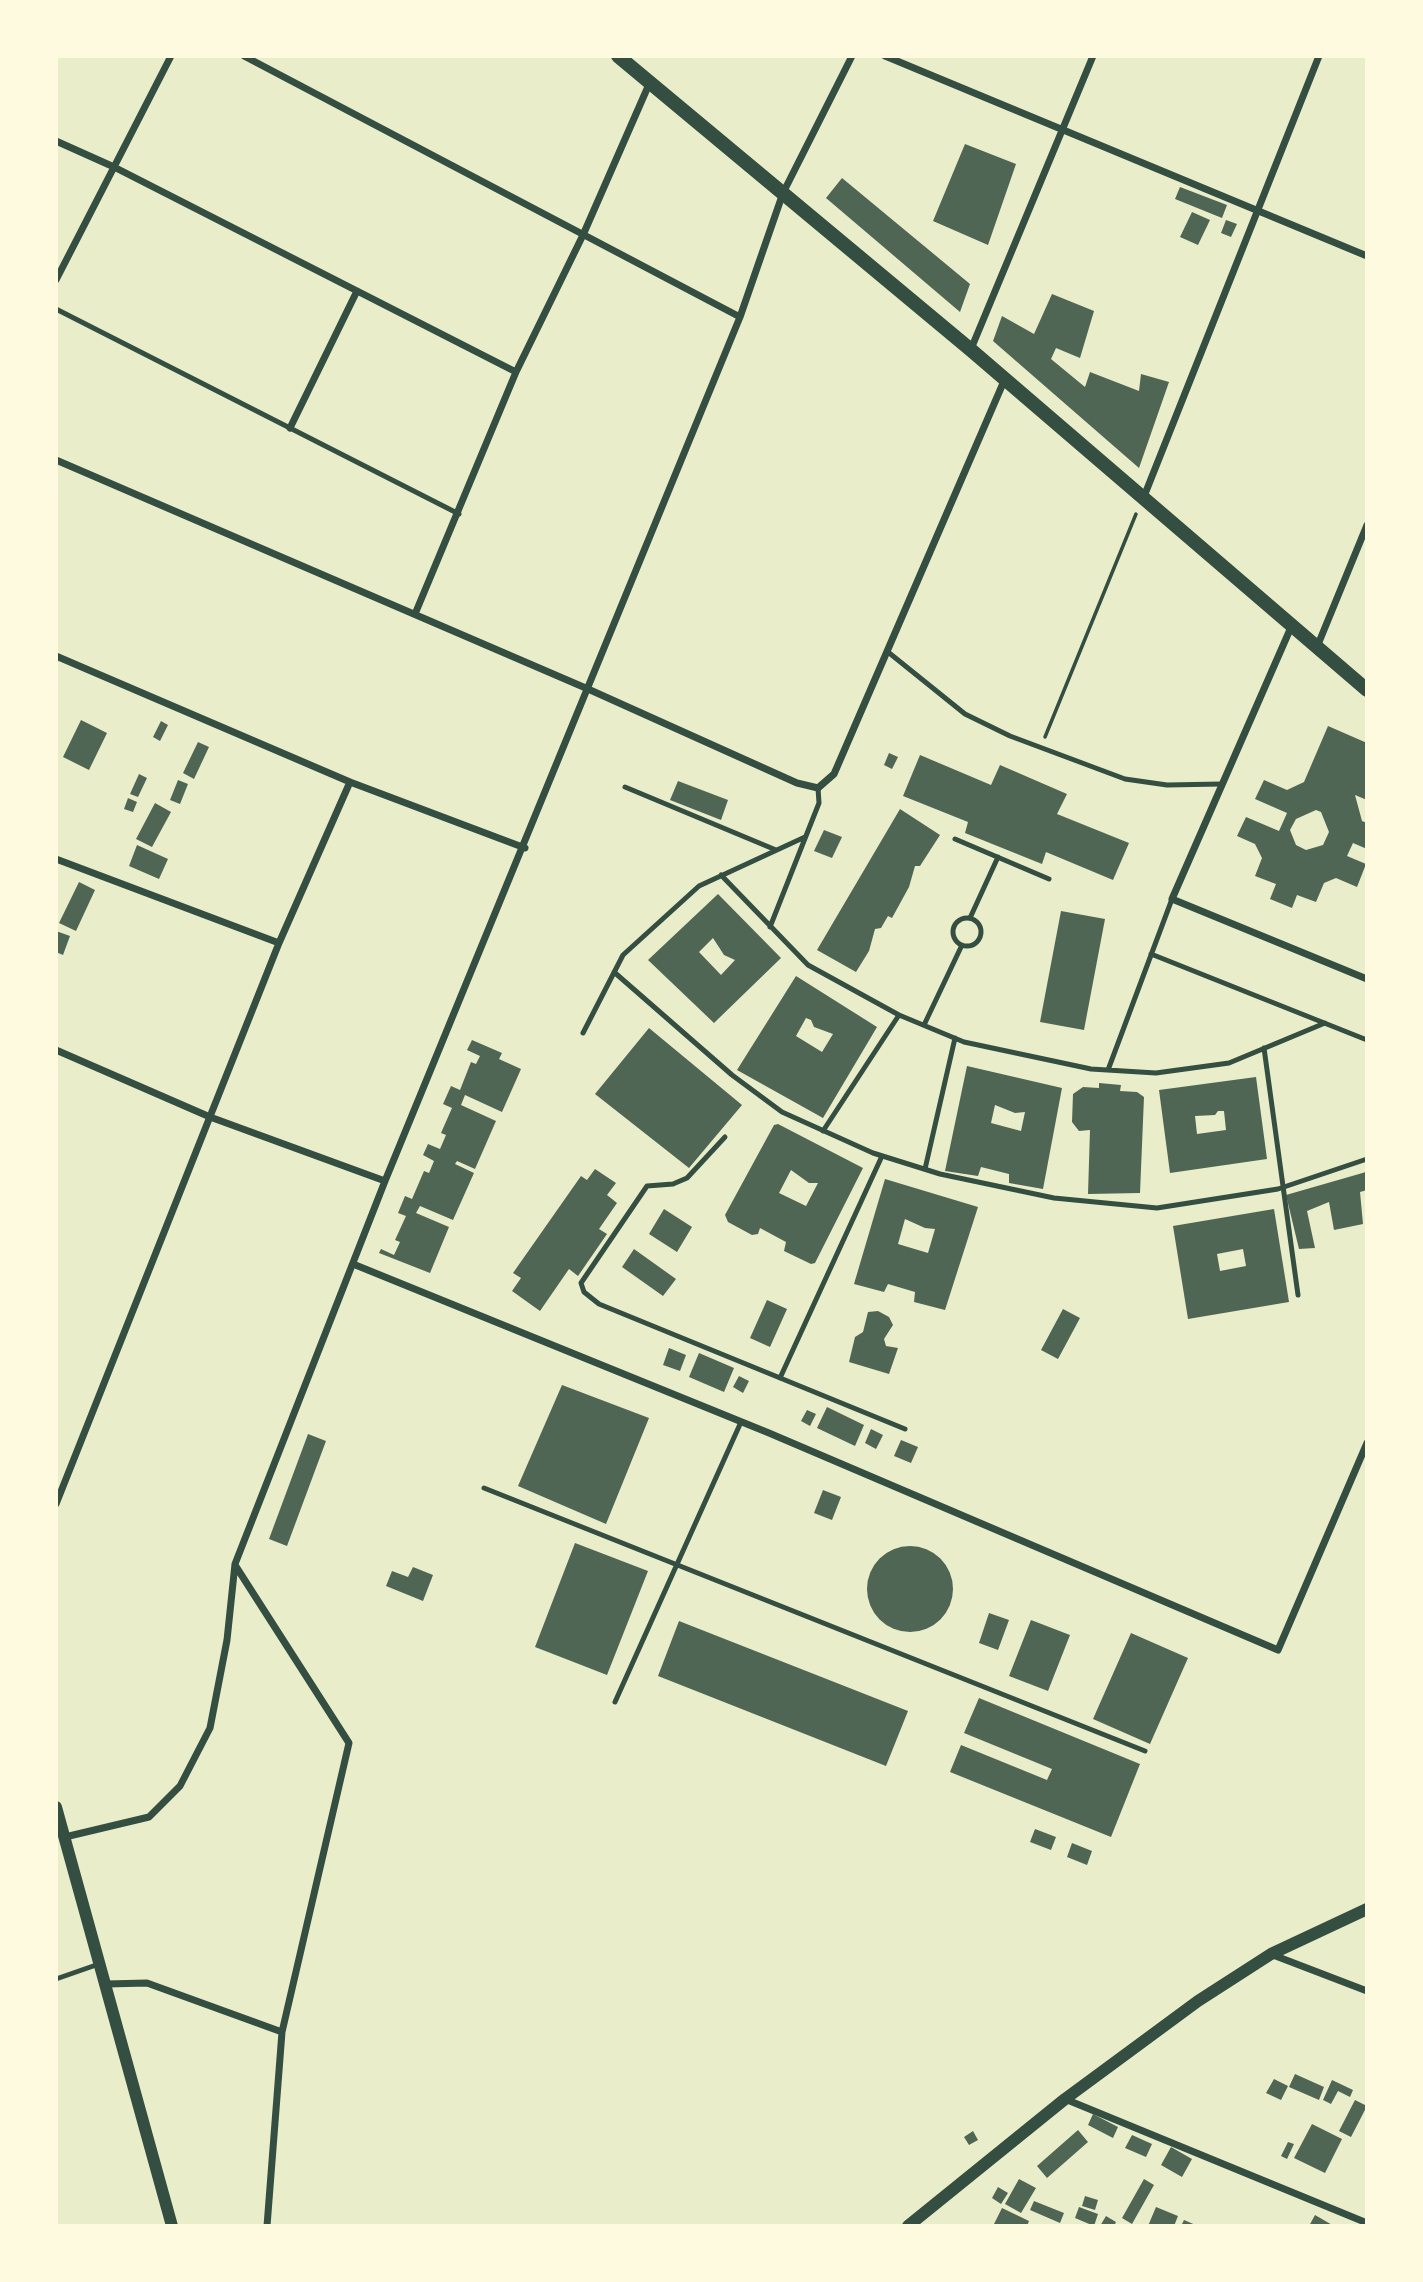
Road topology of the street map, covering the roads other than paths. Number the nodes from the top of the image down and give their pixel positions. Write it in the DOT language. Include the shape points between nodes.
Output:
graph roads {
  1 [pos="170,56"];
  2 [pos="244,56"];
  3 [pos="618,56"];
  4 [pos="852,56"];
  5 [pos="885,56"];
  6 [pos="1093,56"];
  7 [pos="1319,56"];
  8 [pos="650,82"];
  9 [pos="1063,129"];
  10 [pos="56,141"];
  11 [pos="114,167"];
  12 [pos="783,193"];
  13 [pos="1256,208"];
  14 [pos="583,235"];
  15 [pos="1367,256"];
  16 [pos="56,280"];
  17 [pos="357,291"];
  18 [pos="56,309"];
  19 [pos="740,317"];
  20 [pos="971,350"];
  21 [pos="516,372"];
  22 [pos="1003,381"];
  23 [pos="290,428"];
  24 [pos="56,460"];
  25 [pos="1142,499"];
  26 [pos="459,514"];
  27 [pos="1367,525"];
  28 [pos="415,614"];
  29 [pos="1292,624"];
  30 [pos="1317,647"];
  31 [pos="888,652"];
  32 [pos="56,656"];
  33 [pos="588,689"];
  34 [pos="1367,690"];
  35 [pos="351,782"];
  36 [pos="1221,784"];
  37 [pos="625,787"];
  38 [pos="818,788"];
  39 [pos="805,837"];
  40 [pos="955,839"];
  41 [pos="525,848"];
  42 [pos="776,850"];
  43 [pos="998,857"];
  44 [pos="56,859"];
  45 [pos="721,875"];
  46 [pos="1049,879"];
  47 [pos="1172,899"];
  48 [pos="970,918"];
  49 [pos="769,928"];
  50 [pos="279,943"];
  51 [pos="962,945"];
  52 [pos="1151,954"];
  53 [pos="614,972"];
  54 [pos="1367,979"];
  55 [pos="900,1015"];
  56 [pos="1325,1023"];
  57 [pos="923,1025"];
  58 [pos="583,1032"];
  59 [pos="955,1038"];
  60 [pos="1367,1040"];
  61 [pos="1264,1048"];
  62 [pos="56,1051"];
  63 [pos="1108,1070"];
  64 [pos="211,1117"];
  65 [pos="822,1131"];
  66 [pos="725,1137"];
  67 [pos="882,1156"];
  68 [pos="1367,1159"];
  69 [pos="925,1169"];
  70 [pos="385,1181"];
  71 [pos="1283,1187"];
  72 [pos="353,1264"];
  73 [pos="1298,1295"];
  74 [pos="780,1378"];
  75 [pos="741,1422"];
  76 [pos="905,1429"];
  77 [pos="1367,1443"];
  78 [pos="484,1488"];
  79 [pos="56,1504"];
  80 [pos="235,1564"];
  81 [pos="677,1565"];
  82 [pos="615,1702"];
  83 [pos="1145,1751"];
  84 [pos="56,1807"];
  85 [pos="58,1822"];
  86 [pos="65,1837"];
  87 [pos="1367,1909"];
  88 [pos="1271,1954"];
  89 [pos="100,1964"];
  90 [pos="56,1979"];
  91 [pos="107,1984"];
  92 [pos="1367,1991"];
  93 [pos="282,2032"];
  94 [pos="1065,2099"];
  95 [pos="1367,2223"];
  96 [pos="172,2226"];
  97 [pos="267,2226"];
  98 [pos="908,2226"];
  1 -- 11 [label="street"];
  2 -- 14 [label="street"];
  3 -- 8 [label="main road"];
  4 -- 12 [label="street"];
  5 -- 9 [label="street"];
  6 -- 9 [label="street"];
  7 -- 13 [label="street"];
  8 -- 12 [label="main road"];
  8 -- 14 [label="street"];
  9 -- 13 [label="street"];
  9 -- 20 [label="street"];
  10 -- 11 [label="street"];
  11 -- 16 [label="street"];
  11 -- 17 [label="street"];
  12 -- 19 [label="street"];
  12 -- 20 [label="main road"];
  13 -- 15 [label="street"];
  13 -- 25 [label="street"];
  14 -- 19 [label="street"];
  14 -- 21 [label="street"];
  17 -- 21 [label="street"];
  17 -- 23 [label="street"];
  18 -- 23 [label="lane"];
  19 -- 33 [label="street"];
  20 -- 22 [label="main road"];
  21 -- 26 [label="street"];
  22 -- 25 [label="main road"];
  22 -- 31 [label="street"];
  23 -- 26 [label="lane"];
  24 -- 28 [label="street"];
  25 -- 29 [label="main road"];
  26 -- 28 [label="street"];
  27 -- 30 [label="street"];
  28 -- 33 [label="street"];
  29 -- 30 [label="main road"];
  29 -- 36 [label="street"];
  30 -- 34 [label="main road"];
  31 -- 36 [label="lane" via="965,714 1010,736 1125,779 1167,785"];
  31 -- 38 [label="street" via="834,774"];
  32 -- 35 [label="street"];
  33 -- 38 [label="street" via="797,783"];
  33 -- 41 [label="street"];
  35 -- 41 [label="street"];
  35 -- 50 [label="street"];
  36 -- 47 [label="street"];
  37 -- 42 [label="lane"];
  38 -- 39 [label="lane" via="819,803"];
  39 -- 42 [label="lane"];
  39 -- 49 [label="lane"];
  40 -- 43 [label="lane"];
  41 -- 70 [label="street"];
  42 -- 45 [label="lane"];
  43 -- 46 [label="lane"];
  43 -- 48 [label="lane"];
  44 -- 50 [label="street"];
  45 -- 49 [label="lane"];
  45 -- 53 [label="lane" via="699,886 623,955"];
  47 -- 52 [label="lane"];
  47 -- 54 [label="street"];
  48 -- 51 [label="lane" via="957,922 953,930 954,939"];
  48 -- 51 [label="lane" via="978,922 981,936 975,944"];
  49 -- 55 [label="lane" via="808,965"];
  50 -- 64 [label="street"];
  51 -- 57 [label="lane"];
  52 -- 56 [label="lane"];
  52 -- 63 [label="lane"];
  53 -- 58 [label="lane"];
  53 -- 65 [label="lane" via="732,1076 782,1112"];
  55 -- 57 [label="lane"];
  55 -- 65 [label="lane"];
  56 -- 60 [label="lane"];
  56 -- 61 [label="lane"];
  57 -- 59 [label="lane"];
  59 -- 63 [label="lane"];
  59 -- 69 [label="lane"];
  61 -- 63 [label="lane" via="1229,1063 1156,1073"];
  61 -- 71 [label="lane"];
  62 -- 64 [label="street"];
  64 -- 70 [label="street"];
  64 -- 79 [label="street"];
  65 -- 67 [label="lane"];
  66 -- 74 [label="lane" via="687,1178 647,1186 581,1283 584,1292 599,1304"];
  67 -- 69 [label="lane"];
  67 -- 74 [label="lane"];
  68 -- 71 [label="lane"];
  69 -- 71 [label="lane" via="1054,1198 1157,1208"];
  70 -- 72 [label="street"];
  71 -- 73 [label="lane"];
  72 -- 75 [label="street"];
  72 -- 80 [label="street"];
  74 -- 76 [label="lane"];
  75 -- 77 [label="street" via="1278,1650"];
  75 -- 81 [label="lane"];
  78 -- 81 [label="lane"];
  80 -- 86 [label="street" via="227,1640 210,1728 180,1786 149,1817"];
  80 -- 93 [label="street" via="349,1742"];
  81 -- 82 [label="lane"];
  81 -- 83 [label="lane"];
  84 -- 85 [label="street"];
  85 -- 86 [label="street"];
  86 -- 89 [label="street"];
  87 -- 88 [label="street"];
  88 -- 92 [label="street"];
  88 -- 94 [label="street" via="1198,2001"];
  89 -- 90 [label="lane"];
  89 -- 91 [label="street"];
  91 -- 93 [label="street" via="147,1983"];
  91 -- 96 [label="street"];
  93 -- 97 [label="street"];
  94 -- 95 [label="street"];
  94 -- 98 [label="street"];
}
